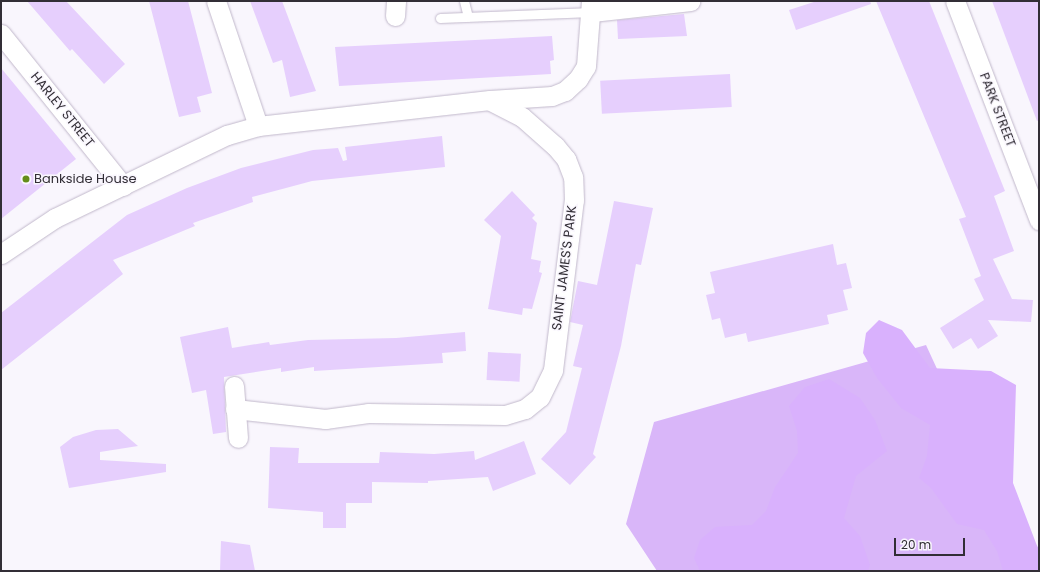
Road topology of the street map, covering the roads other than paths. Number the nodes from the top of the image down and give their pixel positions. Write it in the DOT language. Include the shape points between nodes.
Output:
graph roads {
  1 [pos="216,1"];
  2 [pos="464,1"];
  3 [pos="690,1"];
  4 [pos="955,1"];
  5 [pos="591,6"];
  6 [pos="468,17"];
  7 [pos="440,18"];
  8 [pos="1,34"];
  9 [pos="490,100"];
  10 [pos="258,126"];
  11 [pos="123,186"];
  12 [pos="1039,220"];
  13 [pos="1,254"];
  14 [pos="234,386"];
  15 [pos="235,409"];
  16 [pos="238,438"];
  1 -- 10 [label="street"];
  2 -- 6 [label="lane"];
  3 -- 5 [label="street"];
  4 -- 12 [label="street, PARK STREET"];
  5 -- 6 [label="lane"];
  5 -- 9 [label="street" via="586,66 578,79 565,91 552,96"];
  6 -- 7 [label="lane"];
  8 -- 11 [label="street, HARLEY STREET"];
  9 -- 10 [label="street"];
  9 -- 15 [label="street, SAINT JAMES'S PARK" via="522,117 555,146 566,159 574,176 574,200 553,370 540,397 524,409 505,415 368,413 325,419"];
  10 -- 11 [label="street" via="227,135"];
  11 -- 13 [label="street" via="55,218"];
  14 -- 15 [label="street"];
  15 -- 16 [label="street"];
}
